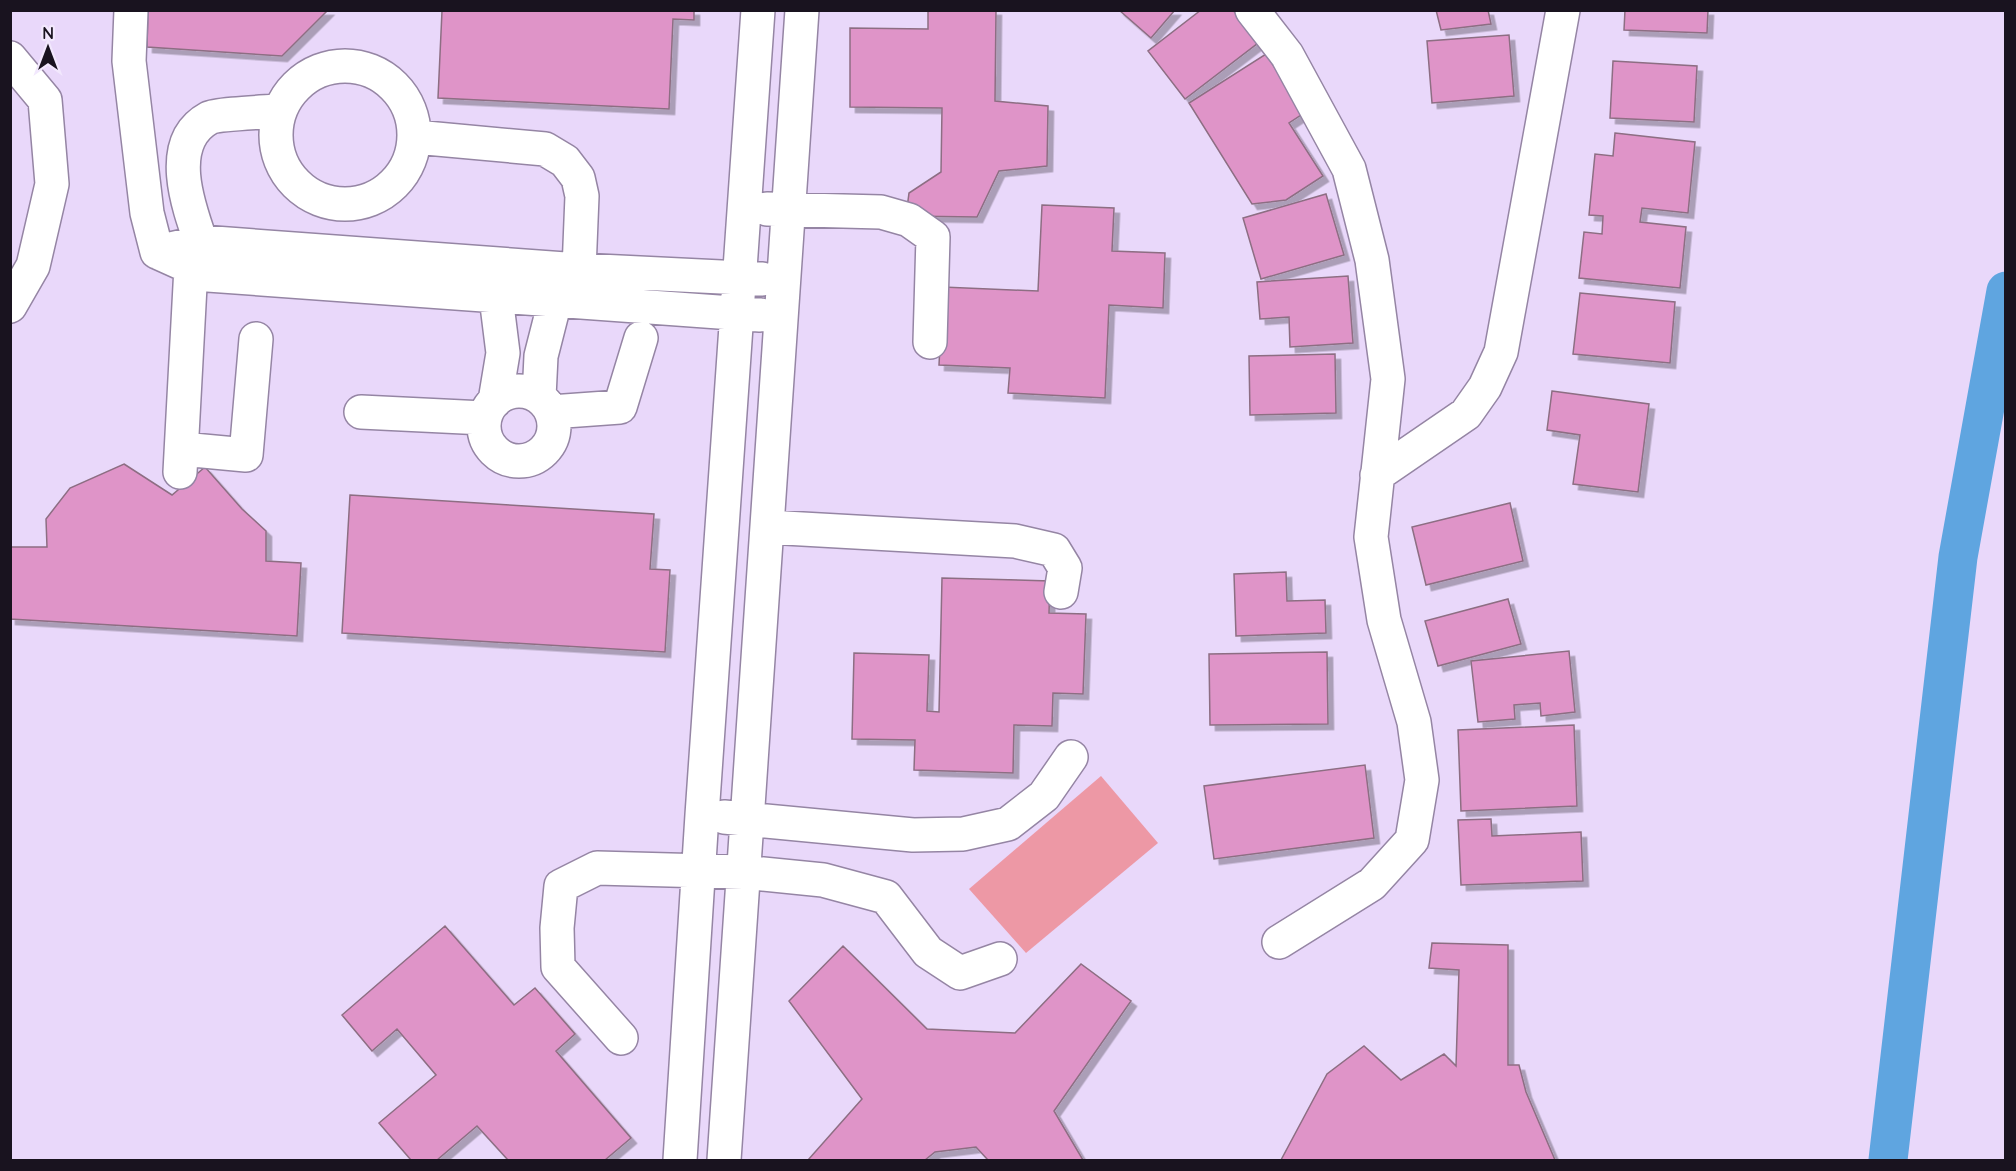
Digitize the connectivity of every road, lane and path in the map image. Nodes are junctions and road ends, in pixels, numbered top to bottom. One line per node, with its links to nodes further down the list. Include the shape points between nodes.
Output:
1 (131, 10): 12 (street, via 129,61 147,213 157,252)
2 (758, 10): 9 (street)
3 (802, 10): 10 (street)
4 (1252, 10): 29 (street, via 1287,55 1349,169 1372,260 1388,379)
5 (1563, 10): 29 (street, via 1501,352 1485,387 1466,414)
6 (10, 58): 20 (street, via 45,100 52,184 33,266)
7 (278, 111): 8 (street, via 289,93 313,75 340,67 359,68 395,86 412,115); 8 (street, via 274,137 279,162 293,182 310,195 335,202 362,200 383,193 409,165); 12 (street, via 210,117 190,134 183,162)
8 (415, 137): 14 (street, via 545,150 565,161 578,178 582,196)
9 (745, 208): 10 (street); 15 (street)
10 (789, 210): 16 (street); 25 (street, via 881,212 909,220 933,237)
11 (353, 254): 12 (street); 13 (street); 17 (street)
12 (196, 255): 17 (street, via 208,275); 24 (street, via 181,461 246,455)
13 (514, 266): 14 (street); 18 (street)
14 (579, 270): 15 (street)
15 (740, 278): 16 (street); 21 (street)
16 (785, 280): 22 (street)
17 (350, 286): 18 (street)
18 (504, 297): 19 (street); 27 (street, via 503,352)
19 (555, 301): 21 (street); 26 (street, via 541,356)
20 (10, 306)
21 (737, 314): 22 (street); 33 (street)
22 (782, 316): 30 (street)
23 (641, 338): 26 (street, via 620,407)
24 (256, 339)
25 (930, 342)
26 (545, 405): 27 (street, via 531,393 519,391 507,393); 27 (street, via 554,430 550,442 543,451 523,461 502,457 492,449 484,429)
27 (489, 409): 28 (street)
28 (361, 412)
29 (1377, 475): 37 (street, via 1372,547 1384,620 1414,722 1422,780 1412,840 1372,884)
30 (767, 527): 31 (street, via 1015,541 1054,550 1065,568); 34 (street)
31 (1061, 591)
32 (1071, 757): 34 (street, via 1044,796 1008,824 963,834 913,835)
33 (702, 815): 34 (street); 35 (street)
34 (747, 819): 36 (street)
35 (698, 872): 36 (street); 39 (street, via 597,868 561,886 558,967); 40 (street)
36 (743, 872): 38 (street, via 823,880 886,897 928,952 960,973); 41 (street)
37 (1279, 942)
38 (1000, 959)
39 (621, 1038)
40 (680, 1161)
41 (724, 1161)

